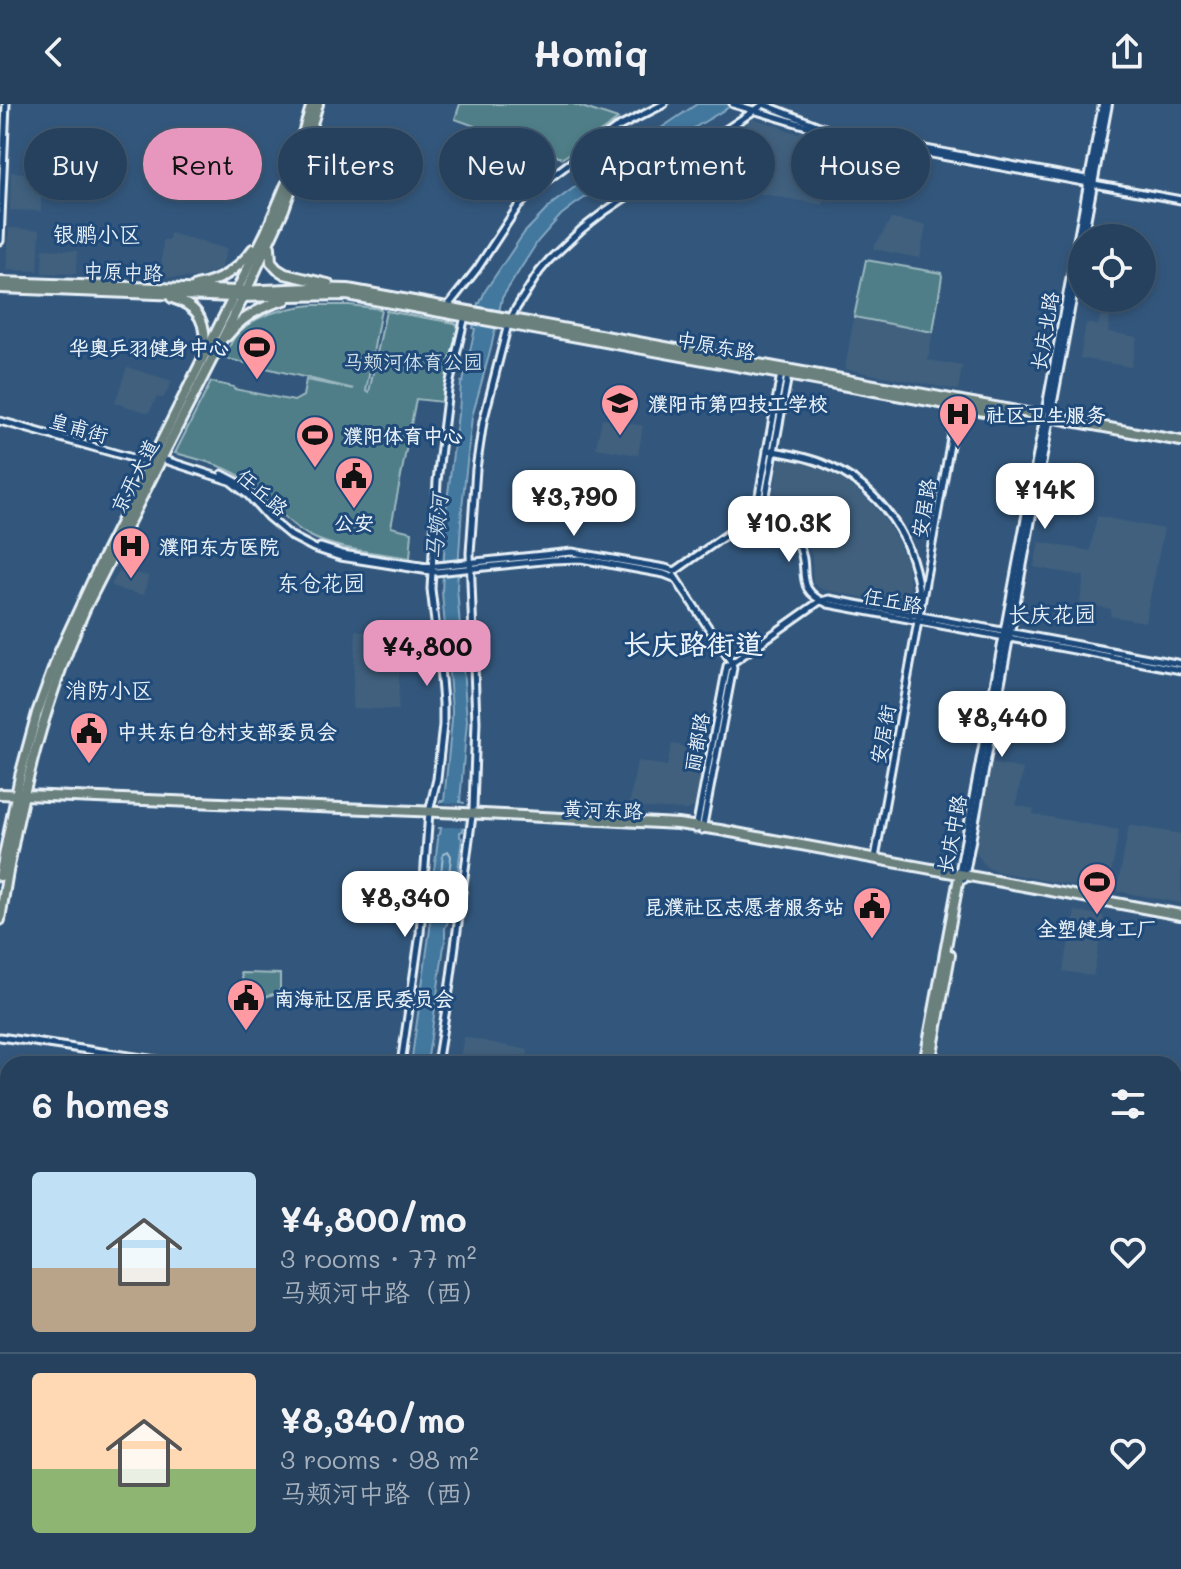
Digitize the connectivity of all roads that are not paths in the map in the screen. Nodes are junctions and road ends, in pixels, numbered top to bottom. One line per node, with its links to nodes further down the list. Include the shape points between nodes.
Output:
1 (6, 104): 14 (street)
2 (312, 104): 13 (main road, 京开大道)
3 (318, 104): 12 (main road, 京开大道)
4 (664, 104): 21 (street, via 615,129 534,190)
5 (733, 104): 8 (street)
6 (763, 104): 8 (street); 9 (street, via 851,135)
7 (1106, 104): 9 (main road, 长庆北路)
8 (754, 110): 9 (street, via 850,139); 24 (street, via 582,229 539,272)
9 (1091, 182): 10 (street); 11 (main road, 长庆北路); 28 (main road, 长庆北路)
10 (1181, 198)
11 (1085, 224)
12 (277, 225): 17 (main road, via 269,250 277,269); 19 (main road, 京开大道)
13 (266, 232): 18 (main road, via 240,264 218,280); 19 (main road, 京开大道)
14 (0, 241)
15 (0, 282): 18 (main road, 中原中路)
16 (0, 288): 18 (main road, 中原中路)
17 (348, 289): 19 (main road, 中原东路); 21 (main road, 中原东路)
18 (158, 292): 19 (main road, 中原中路); 25 (main road, via 186,303 200,317)
19 (240, 294): 20 (main road, 中原东路); 25 (main road, 京开大道)
20 (307, 296): 23 (main road, 中原东路, via 347,295); 25 (main road, via 253,313)
21 (447, 307): 23 (main road, 中原东路)
22 (1069, 312): 28 (main road, 长庆北路)
23 (471, 315): 24 (main road, 中原东路); 37 (street, via 448,390)
24 (505, 320): 26 (main road, 中原东路); 28 (main road, 中原东路); 36 (street, via 479,443)
25 (208, 357): 32 (main road, 京开大道); 33 (main road, 京开大道)
26 (785, 374): 27 (main road, 中原东路); 31 (street)
27 (957, 406): 28 (main road, 中原东路); 40 (street, 安居路)
28 (1047, 419): 30 (main road, 中原东路); 41 (main road, 长庆中路)
29 (0, 421): 33 (street, 皇甫街)
30 (1181, 444)
31 (770, 450): 34 (street); 35 (street); 40 (street, via 833,468 881,504 914,562)
32 (162, 457): 37 (street, 任丘路, via 230,481 291,536 327,554); 45 (main road, 京开大道, via 86,607 44,715)
33 (150, 463): 45 (main road, 京开大道, via 59,653 37,713)
34 (753, 516): 35 (street); 38 (street)
35 (762, 517): 39 (street, via 799,546 804,582)
36 (466, 566): 37 (street, 任丘路); 38 (street, 任丘路, via 572,552); 47 (street, via 476,722)
37 (434, 569): 46 (street, via 432,603 443,718)
38 (674, 574): 42 (street)
39 (820, 601): 40 (street, 任丘路); 42 (street)
40 (919, 619): 41 (street, 任丘路); 49 (street, 安居街)
41 (1007, 636): 43 (street, 任丘路); 51 (main road, 长庆中路)
42 (732, 663): 48 (street, 丽都路)
43 (1181, 667)
44 (0, 796): 45 (main road, 黄河东路)
45 (20, 797): 46 (main road, 黄河东路); 50 (main road, 京开大道); 53 (main road, 京开大道)
46 (433, 815): 47 (main road, 黄河东路); 56 (street)
47 (468, 816): 48 (main road, 黄河东路); 57 (street)
48 (699, 829): 49 (main road, 黄河东路); 51 (main road, 黄河东路)
49 (875, 858): 51 (main road, 黄河东路)
50 (0, 876)
51 (962, 876): 52 (main road, 黄河东路); 58 (main road, 长庆中路)
52 (1181, 917)
53 (0, 920)
54 (0, 1037): 55 (street)
55 (129, 1056)
56 (402, 1056)
57 (438, 1056)
58 (928, 1056)

